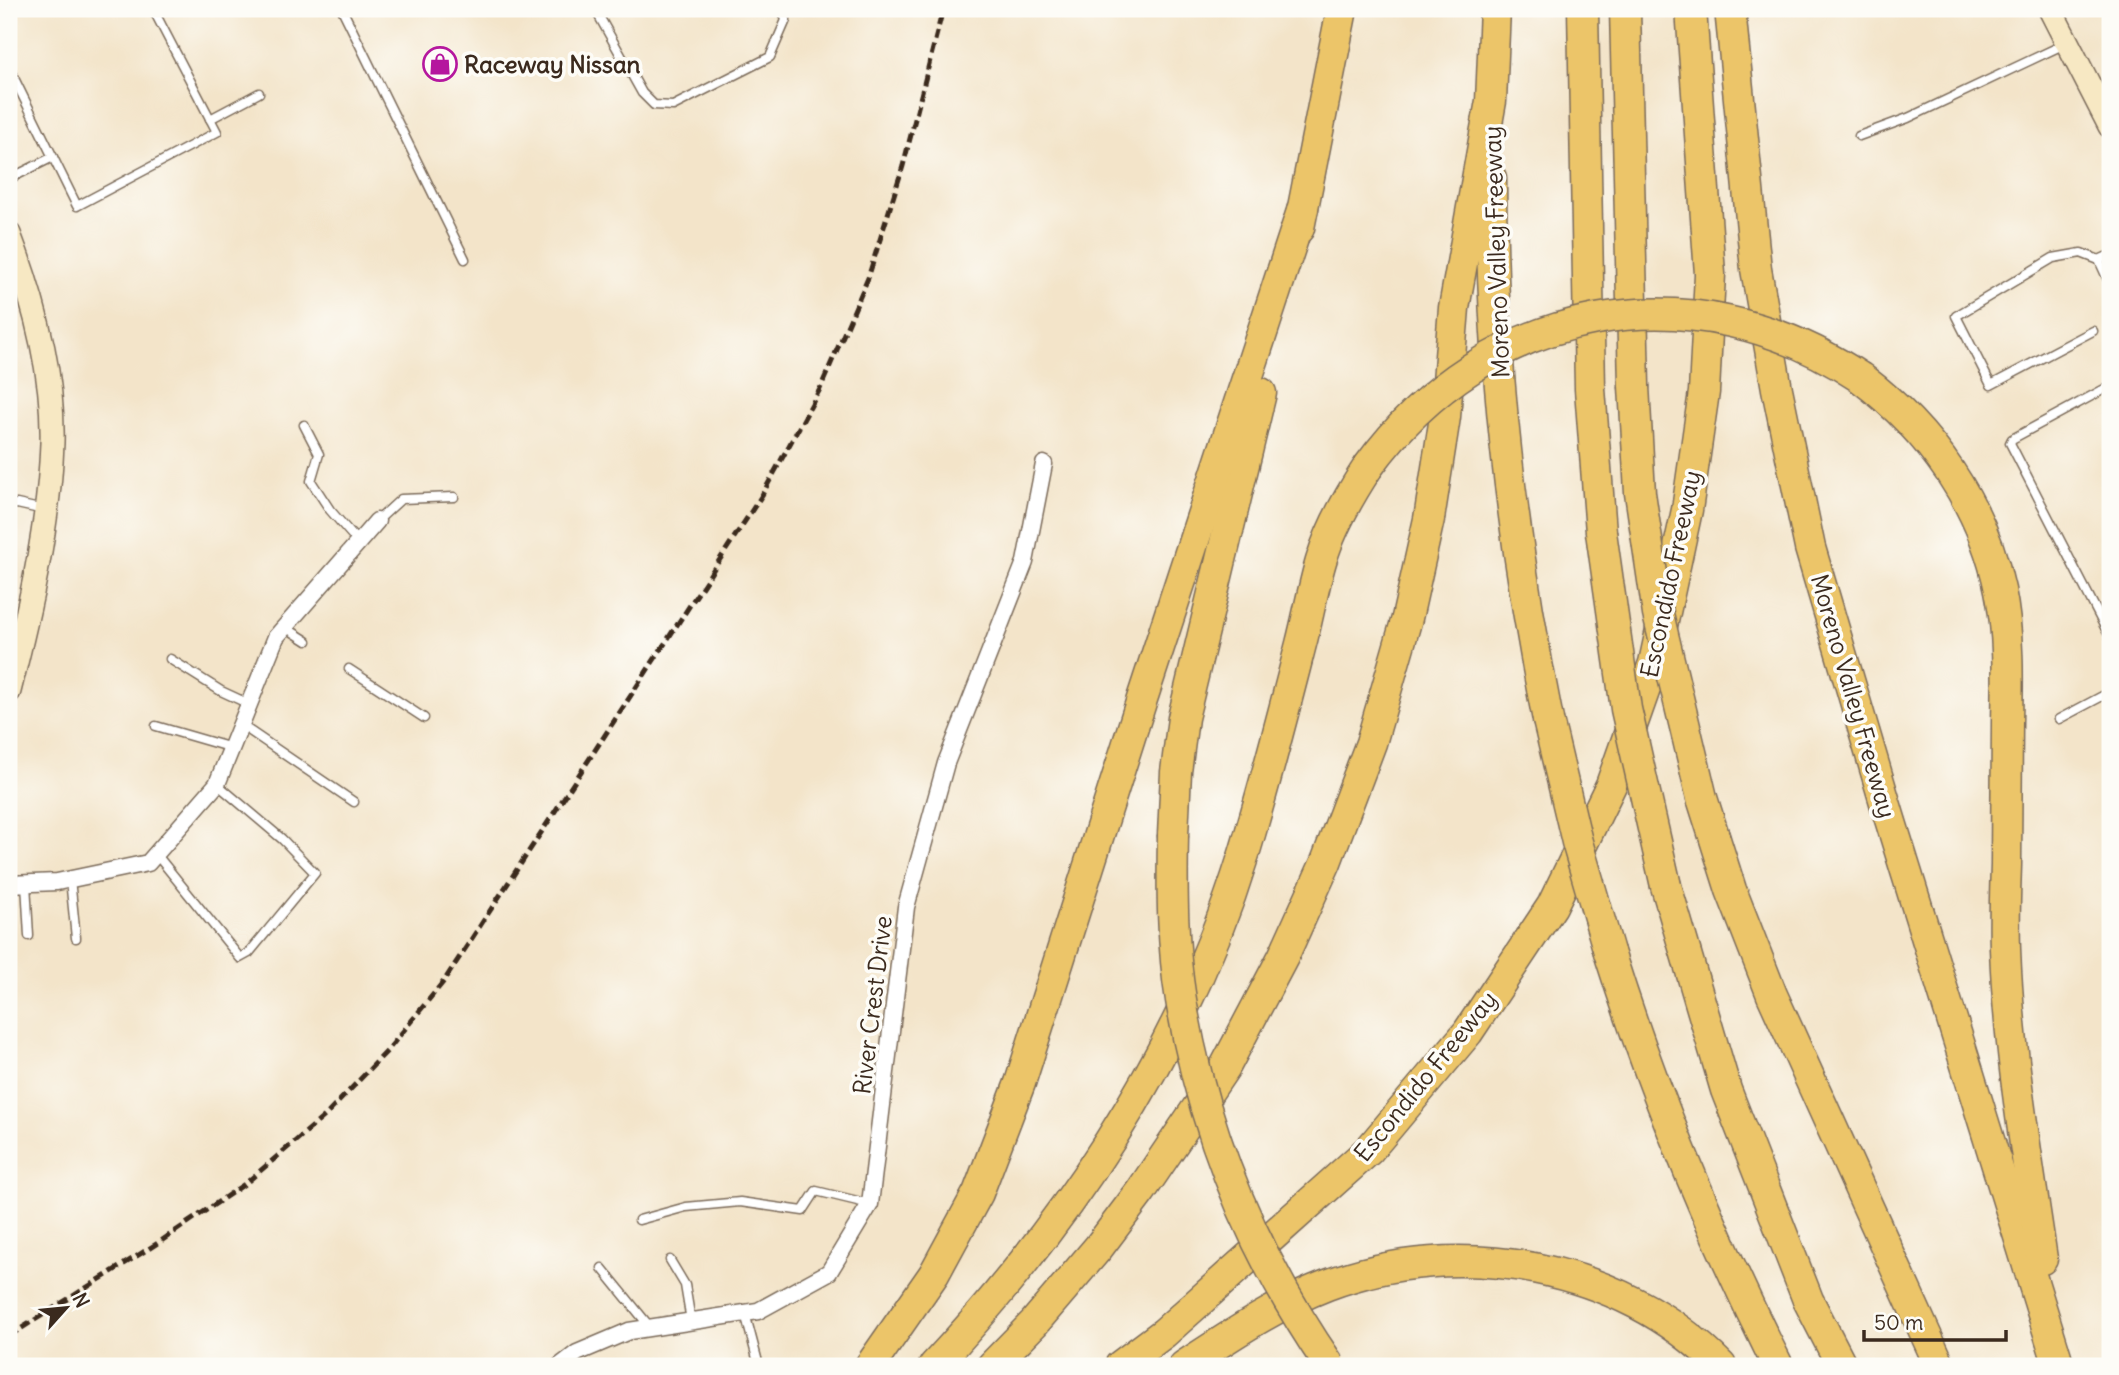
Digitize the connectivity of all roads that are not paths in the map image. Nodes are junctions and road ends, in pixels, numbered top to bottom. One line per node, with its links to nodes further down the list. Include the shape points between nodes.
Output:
1 (153, 9): 16 (lane)
2 (342, 9): 24 (lane)
3 (595, 9): 4 (lane, via 642,93 654,105 673,106 770,57 786,20)
4 (782, 9)
5 (1342, 9): 21 (highway)
6 (1495, 9): 15 (highway)
7 (1583, 9): 75 (highway, bridge, via 1590,389 1601,531 1626,709 1666,886 1726,1090 1808,1300)
8 (1625, 9): 76 (highway, bridge, via 1634,386 1640,493 1658,614 1702,798 1731,890 1772,995)
9 (1691, 9): 70 (highway, Escondido Freeway, via 1710,274 1704,392 1687,510 1654,663 1611,785 1552,906 1468,1032 1369,1150 1164,1333)
10 (1730, 9): 64 (highway, Moreno Valley Freeway, via 1756,269 1811,548)
11 (2050, 9): 12 (street)
12 (2068, 43): 17 (street); 18 (lane, via 1908,118)
13 (9, 68): 19 (lane)
14 (259, 93): 16 (lane)
15 (1491, 101): 69 (highway, via 1454,307 1445,417 1429,519 1407,618 1371,743 1326,862 1283,957 1224,1067 1098,1248); 74 (highway, Moreno Valley Freeway, bridge, via 1497,356 1514,532 1548,720 1577,842 1631,1023 1678,1150)
16 (210, 119): 19 (lane, via 217,132 78,206)
17 (2110, 126)
18 (1858, 136)
19 (53, 157): 20 (lane)
20 (9, 178)
21 (1303, 208): 67 (highway, via 1015,1096 978,1193 947,1251); 72 (highway, bridge, via 1183,718 1173,835 1174,938 1193,1060 1234,1191 1278,1284)
22 (9, 234): 33 (street, via 24,274 45,362 52,442)
23 (2110, 255): 25 (lane)
24 (465, 259)
25 (2099, 260): 26 (lane); 27 (lane, via 2081,253 2053,258 1956,316 1991,385)
26 (2110, 284)
27 (2093, 331)
28 (2110, 386): 37 (lane, via 2010,443)
29 (304, 425): 35 (lane, via 319,454 310,481)
30 (1044, 464): 57 (street, River Crest Drive, via 1025,562 947,763 906,907)
31 (454, 497): 34 (lane, via 401,499)
32 (9, 505): 33 (lane)
33 (47, 510): 41 (street)
34 (377, 521): 35 (street)
35 (358, 542): 36 (street)
36 (285, 626): 38 (lane); 43 (street, via 276,637)
37 (2110, 637)
38 (307, 641)
39 (170, 659): 43 (lane)
40 (349, 669): 44 (lane)
41 (9, 691)
42 (2110, 692): 45 (lane)
43 (249, 704): 46 (street)
44 (424, 718)
45 (2059, 719)
46 (241, 724): 48 (street); 50 (lane)
47 (156, 726): 48 (lane)
48 (232, 748): 49 (street)
49 (217, 784): 51 (street); 51 (lane, via 315,873 249,953 240,958)
50 (354, 802)
51 (156, 854): 52 (street, via 148,863)
52 (71, 879): 53 (street); 56 (lane)
53 (26, 883): 54 (street); 55 (lane)
54 (9, 884)
55 (29, 936)
56 (76, 938)
57 (870, 1204): 58 (lane, via 816,1191 803,1211 740,1202 685,1207); 61 (street, River Crest Drive, via 829,1272 758,1311)
58 (639, 1220)
59 (670, 1260): 62 (lane, via 685,1285)
60 (602, 1268): 63 (lane)
61 (745, 1313): 62 (street, River Crest Drive); 66 (lane)
62 (691, 1321): 63 (street, River Crest Drive)
63 (650, 1327): 65 (street, River Crest Drive, via 577,1353)
64 (2057, 1361): 68 (highway, bridge, via 2008,1015 2006,637 2000,591 1982,533 1953,475 1921,431 1888,398 1832,358 1731,320 1639,315 1586,321 1505,349 1455,378 1413,413 1368,467 1346,502 1321,561 1224,915 1159,1059 1061,1215)
65 (560, 1366)
66 (759, 1366)
67 (870, 1366)
68 (934, 1366)
69 (992, 1366)
70 (1120, 1366)
71 (1184, 1366): 73 (highway, via 1263,1315 1328,1285 1399,1266 1448,1260 1495,1262 1590,1283 1645,1308)
72 (1330, 1366)
73 (1721, 1366)
74 (1778, 1366)
75 (1842, 1366)
76 (1940, 1366)

